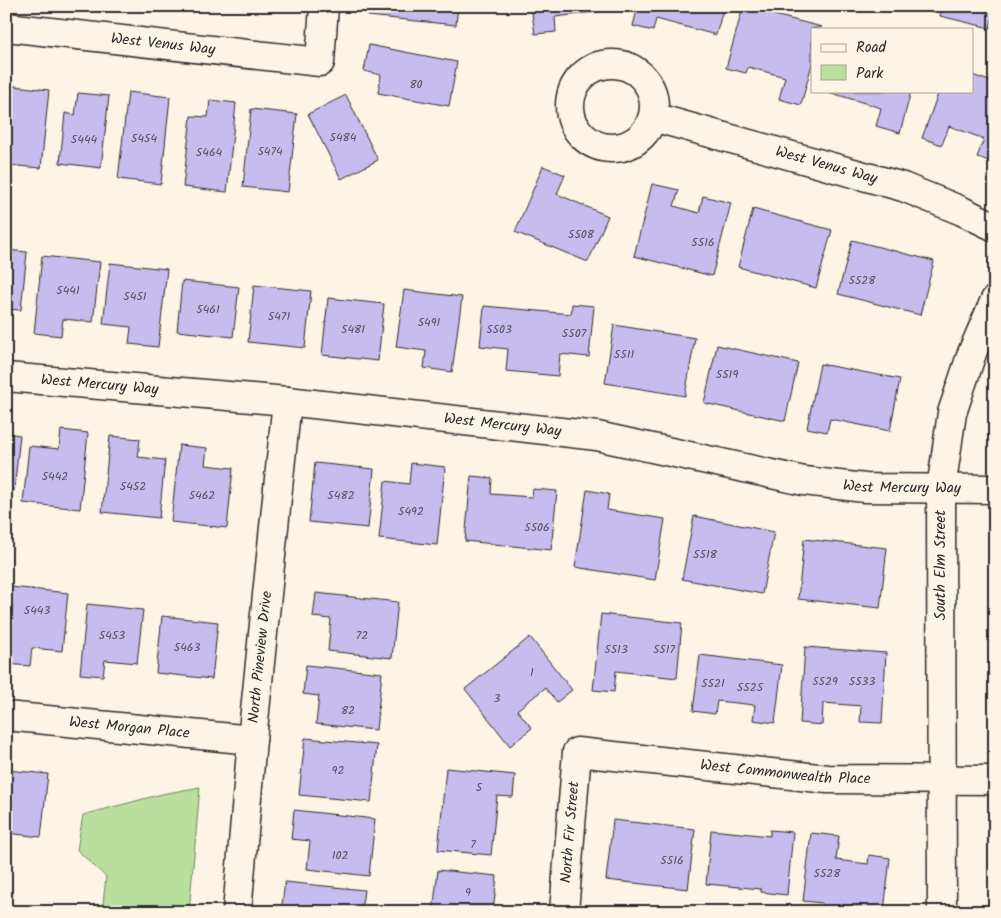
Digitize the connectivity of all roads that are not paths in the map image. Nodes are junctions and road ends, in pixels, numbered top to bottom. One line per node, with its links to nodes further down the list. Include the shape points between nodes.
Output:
1 (324, 6): 2 (street, West Venus Way, via 320,62)
2 (6, 27)
3 (653, 117): 4 (street, West Venus Way, via 903,187)
4 (995, 227)
5 (995, 300): 8 (street, South Elm Street, via 972,352 952,413)
6 (6, 377): 7 (street, West Mercury Way)
7 (287, 401): 8 (street, West Mercury Way, via 598,436 804,481 865,488); 11 (street, North Pineview Drive)
8 (941, 489): 9 (street, West Mercury Way); 13 (street, South Elm Street)
9 (995, 489)
10 (6, 716): 11 (street, West Morgan Place)
11 (252, 740): 15 (street, North Pineview Drive)
12 (577, 752): 13 (street, West Commonwealth Place, via 828,779); 16 (street, North Fir Street)
13 (941, 780): 14 (street, West Commonwealth Place); 17 (street, South Elm Street)
14 (995, 780)
15 (237, 912)
16 (564, 912)
17 (942, 912)

